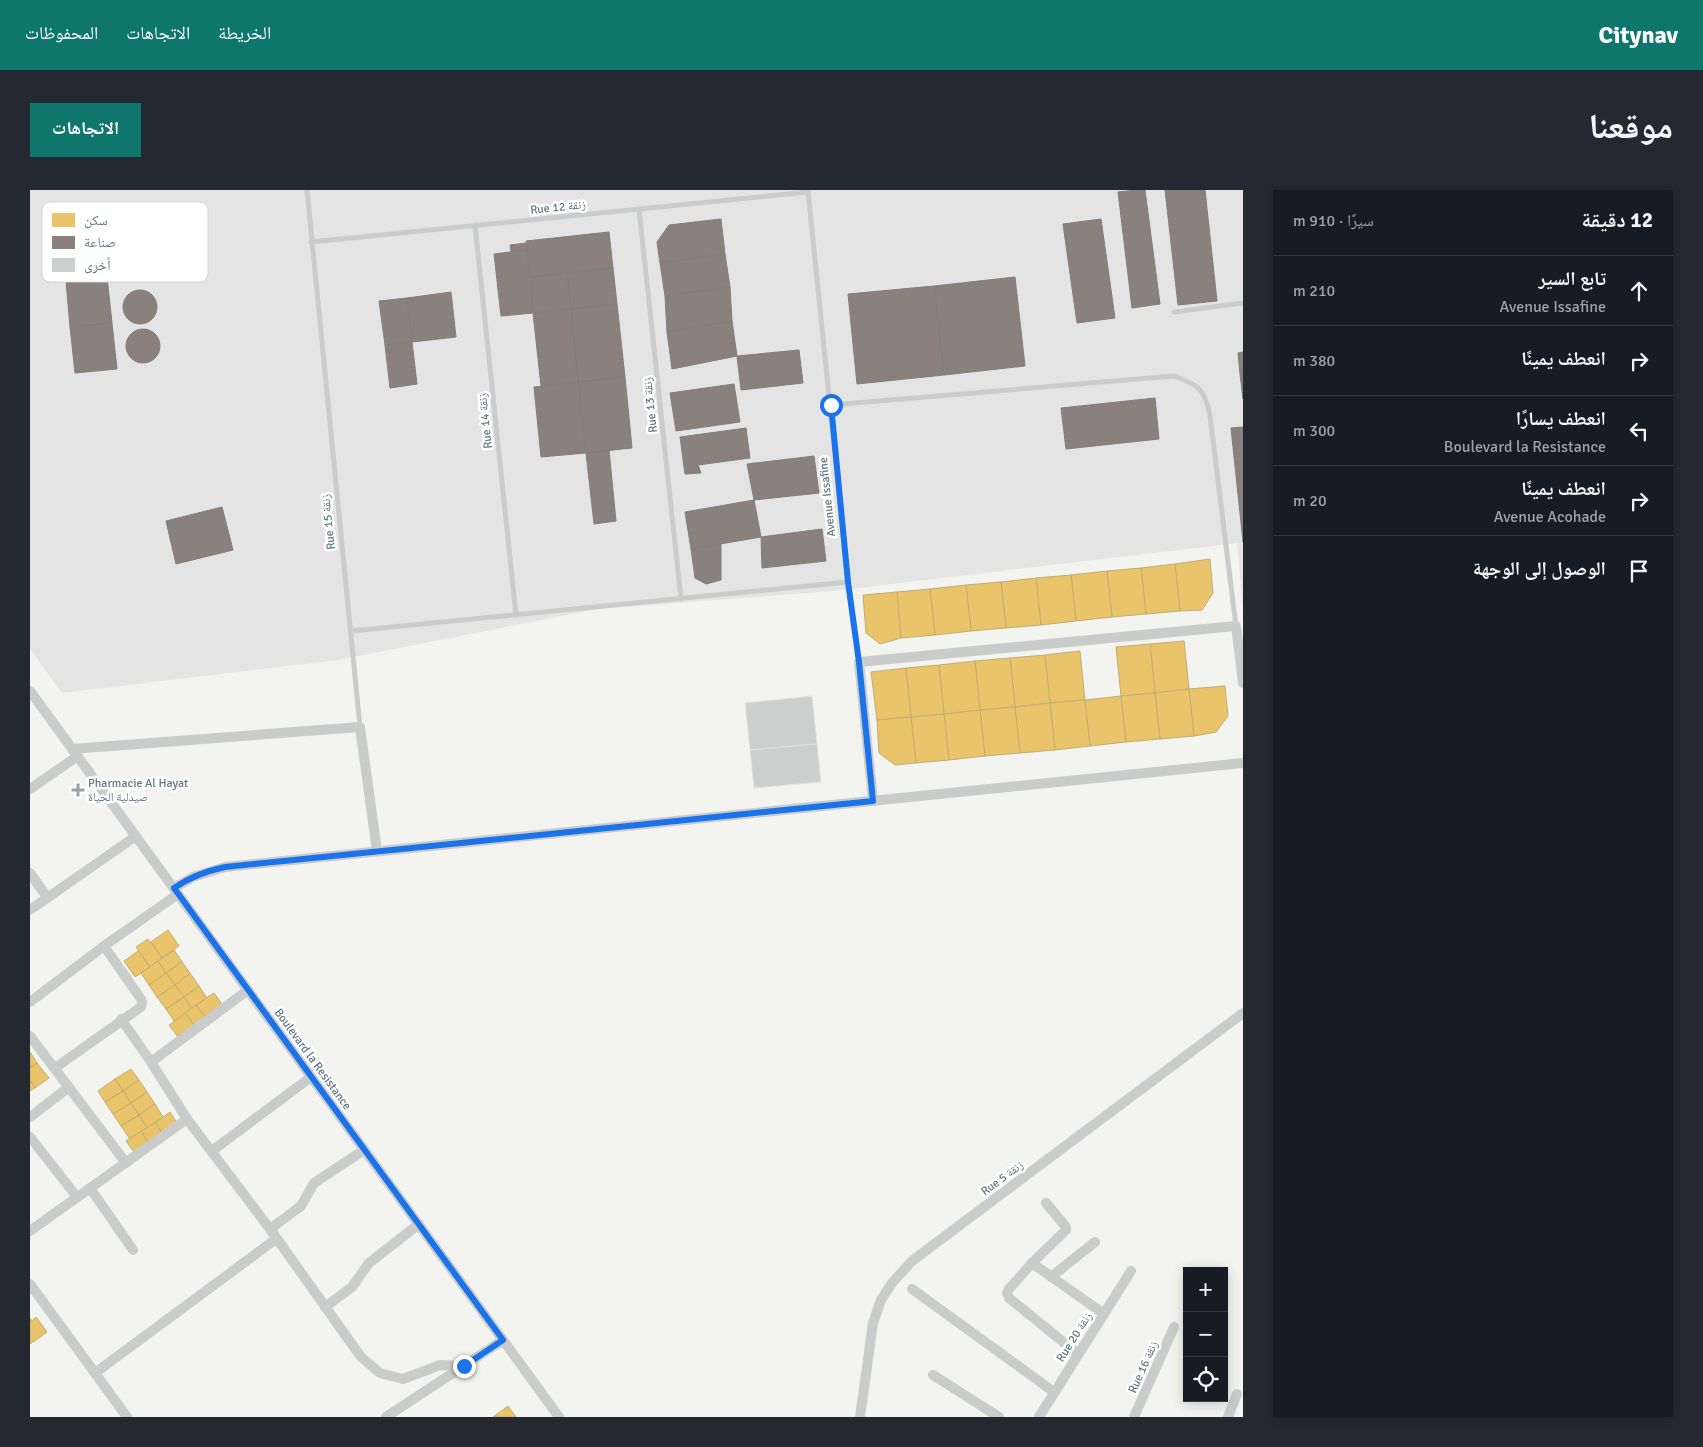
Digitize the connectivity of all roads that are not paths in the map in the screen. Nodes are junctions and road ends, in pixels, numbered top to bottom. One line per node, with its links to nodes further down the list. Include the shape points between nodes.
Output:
1 (306, 190): 5 (lane, Rue 15 زنقة)
2 (808, 191): 3 (lane, Rue 12 زنقة); 8 (lane, Avenue Issafine)
3 (640, 209): 4 (lane, Rue 12 زنقة); 10 (lane, Rue 13 زنقة)
4 (475, 225): 5 (lane, Rue 12 زنقة); 11 (lane, Rue 14 زنقة)
5 (311, 242): 13 (lane, Rue 15 زنقة)
6 (1243, 303): 7 (lane)
7 (1174, 312)
8 (831, 405): 9 (lane, Avenue Issafine); 12 (lane, via 1174,376 1190,382 1201,390 1207,400)
9 (848, 582): 10 (lane); 14 (lane, Avenue Issafine)
10 (680, 599): 11 (lane)
11 (516, 615): 13 (lane)
12 (1236, 626): 14 (street); 15 (street)
13 (352, 631): 17 (lane, Rue 15 زنقة)
14 (859, 662): 21 (street, Avenue Issafine)
15 (1243, 683)
16 (30, 691): 18 (street, Boulevard la Resistance)
17 (360, 727): 18 (street); 23 (street, Rue 15 زنقة)
18 (75, 752): 20 (street); 22 (street, Boulevard la Resistance)
19 (1243, 763): 21 (street)
20 (30, 789)
21 (873, 801): 23 (street)
22 (136, 836): 25 (street, Boulevard la Resistance); 26 (street)
23 (377, 851): 25 (street, via 214,869 193,876)
24 (30, 873): 26 (street)
25 (176, 891): 28 (street); 29 (street, Boulevard la Resistance)
26 (46, 897): 27 (street)
27 (30, 910)
28 (104, 946): 30 (street); 32 (street, via 142,1002)
29 (248, 990): 34 (street); 36 (street, Boulevard la Resistance)
30 (30, 1002)
31 (1243, 1014): 73 (street, Rue 5 زنقة, via 912,1262 892,1283 881,1300 873,1323)
32 (121, 1020): 34 (street); 35 (street)
33 (30, 1038): 35 (street)
34 (151, 1062): 39 (street)
35 (55, 1068): 37 (street)
36 (311, 1077): 41 (street, Boulevard la Resistance); 43 (street)
37 (69, 1087): 38 (street); 45 (street)
38 (30, 1117)
39 (187, 1119): 43 (street); 45 (street)
40 (30, 1137): 42 (street)
41 (364, 1150): 49 (street, Boulevard la Resistance); 50 (street, via 314,1183 301,1206)
42 (40, 1151): 44 (street); 47 (street)
43 (212, 1151): 50 (street)
44 (30, 1158)
45 (126, 1163): 46 (street)
46 (90, 1188): 47 (street); 54 (street)
47 (77, 1198): 51 (street)
48 (1046, 1203): 55 (street, via 1066,1229)
49 (418, 1224): 60 (street, via 369,1262 352,1287); 63 (street, Boulevard la Resistance)
50 (270, 1229): 52 (street)
51 (30, 1231)
52 (276, 1240): 60 (street); 66 (street)
53 (1095, 1242): 57 (street)
54 (133, 1250)
55 (1032, 1263): 57 (street); 64 (street, via 1009,1289 1009,1298)
56 (1131, 1271): 61 (street, Rue 20 زنقة)
57 (1052, 1277): 61 (street)
58 (30, 1284): 66 (street)
59 (912, 1289): 68 (street)
60 (324, 1307): 65 (street, via 361,1357 380,1373 403,1378 440,1365)
61 (1104, 1314): 64 (street, Rue 20 زنقة)
62 (1174, 1327): 76 (street, Rue 16 زنقة)
63 (503, 1340): 65 (street); 72 (street, Boulevard la Resistance)
64 (1078, 1354): 68 (street, Rue 20 زنقة)
65 (464, 1366): 71 (street)
66 (95, 1373): 70 (street)
67 (933, 1374): 74 (street)
68 (1054, 1392): 75 (street, Rue 20 زنقة)
69 (1237, 1394): 77 (street)
70 (127, 1417)
71 (386, 1417)
72 (559, 1417)
73 (860, 1417)
74 (999, 1417)
75 (1039, 1417)
76 (1134, 1417)
77 (1228, 1417)

